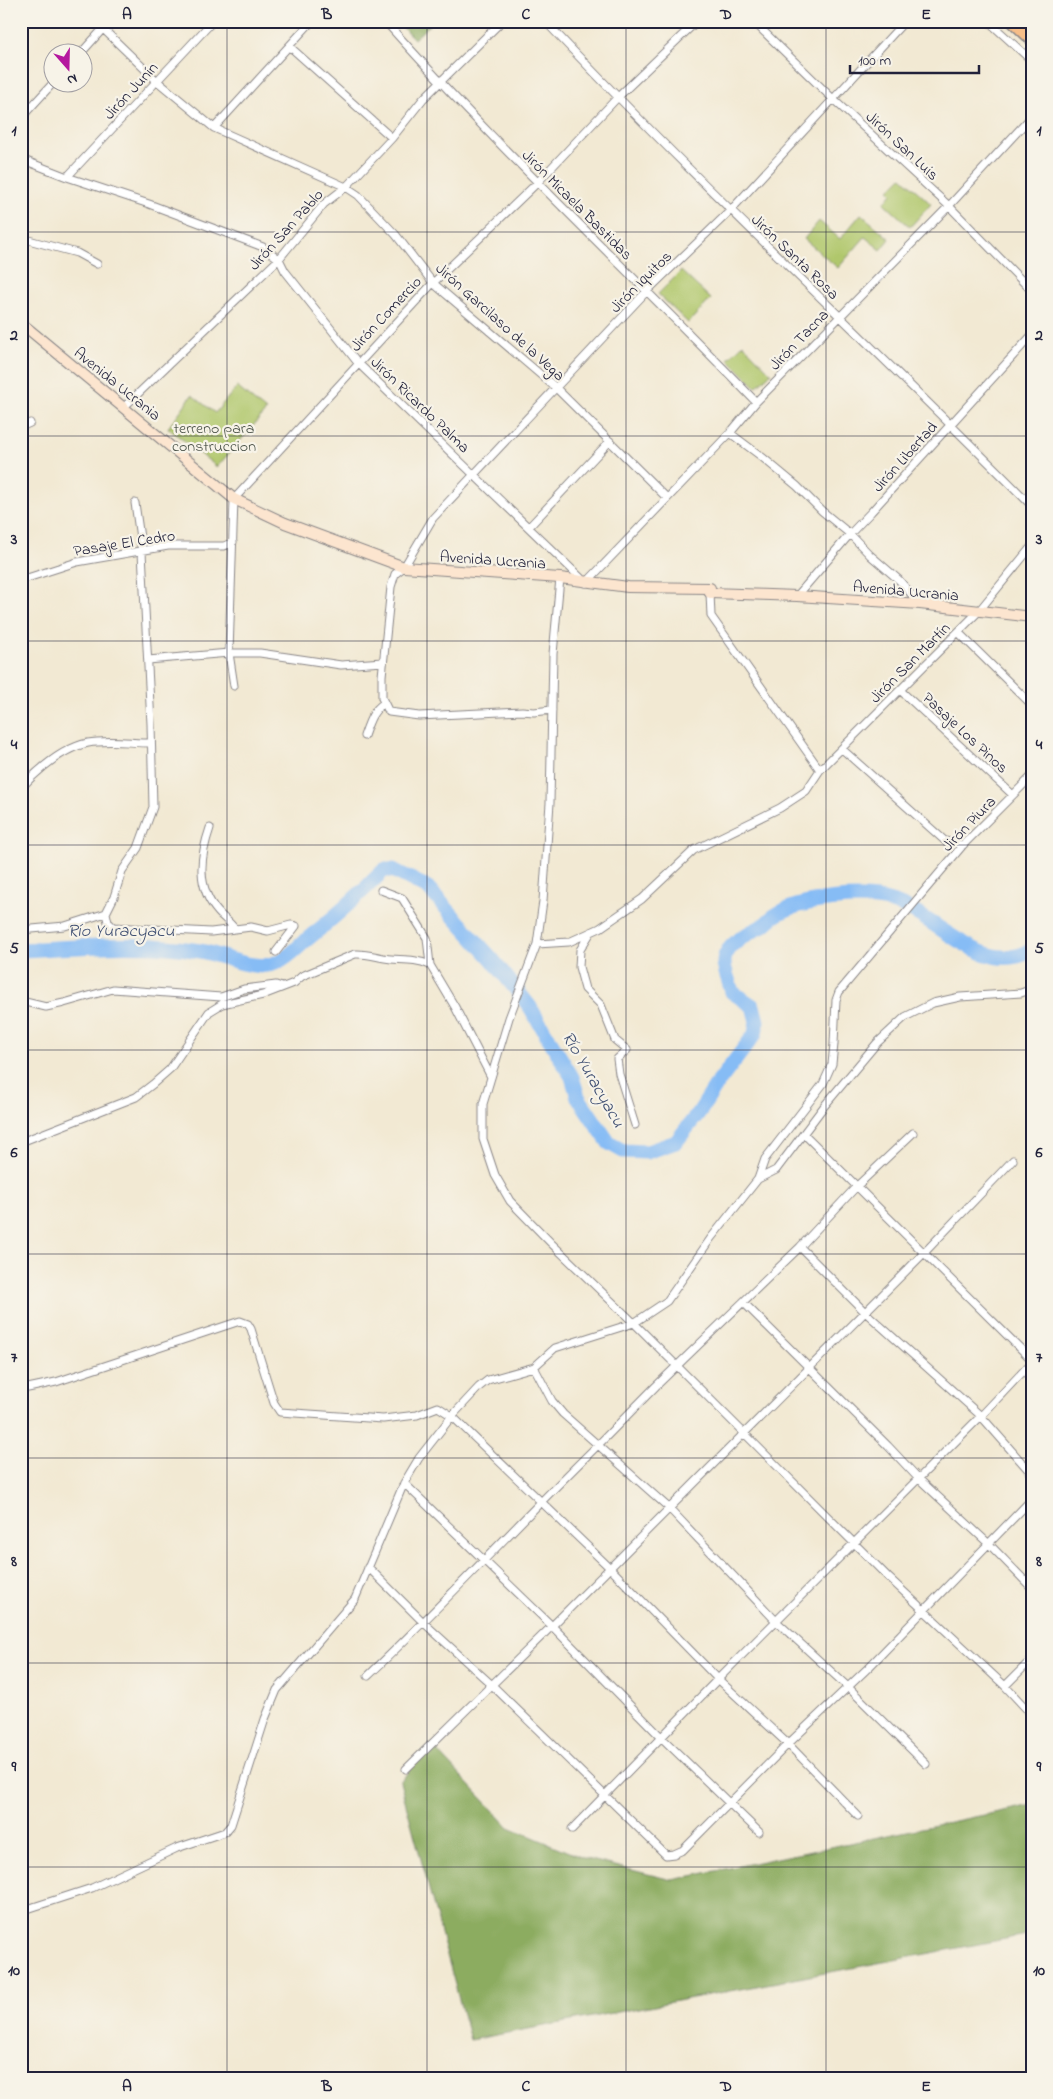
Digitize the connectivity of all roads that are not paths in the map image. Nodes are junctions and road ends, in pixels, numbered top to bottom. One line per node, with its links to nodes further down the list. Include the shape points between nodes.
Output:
1 (95, 21): 13 (street, Jirón Garcilaso de la Vega)
2 (110, 21): 13 (street)
3 (213, 21): 18 (street, Jirón Junín)
4 (312, 21): 16 (street)
5 (385, 21): 19 (street, Jirón Micaela Bastidas)
6 (502, 21): 19 (street, Jirón San Pablo)
7 (544, 21): 21 (street, Jirón Santa Rosa)
8 (696, 21): 21 (street, Jirón Comercio)
9 (753, 21): 22 (street, Jirón San Luis)
10 (905, 21): 22 (street, Jirón Iquitos)
11 (988, 21): 17 (street)
12 (1013, 21): 14 (highway)
13 (103, 29): 15 (street); 18 (street, Jirón Garcilaso de la Vega)
14 (1032, 39)
15 (91, 42)
16 (289, 46): 25 (street); 26 (street)
17 (1032, 61)
18 (157, 81): 25 (street, Jirón Garcilaso de la Vega); 28 (street, Jirón Junín)
19 (440, 82): 26 (street, Jirón San Pablo); 29 (street, Jirón Micaela Bastidas)
20 (45, 92): 24 (street)
21 (618, 98): 29 (street, Jirón Comercio); 32 (street, Jirón Santa Rosa)
22 (834, 100): 31 (street, Jirón San Luis); 32 (street, Jirón Iquitos)
23 (1032, 116): 31 (street, Jirón Tacna)
24 (21, 118)
25 (214, 128): 30 (street, Jirón Garcilaso de la Vega)
26 (392, 138): 30 (street, Jirón San Pablo)
27 (21, 159): 28 (street, Jirón Ricardo Palma)
28 (67, 177): 34 (street, Jirón Ricardo Palma, via 263,247)
29 (537, 183): 36 (street, Jirón Comercio); 38 (street, Jirón Micaela Bastidas)
30 (346, 187): 34 (street, Jirón San Pablo, via 324,204); 36 (street, Jirón Garcilaso de la Vega, via 358,195 396,235)
31 (949, 206): 37 (street, Jirón San Luis); 39 (street, Jirón Tacna)
32 (730, 211): 38 (street, Jirón Iquitos); 39 (street, Jirón Santa Rosa)
33 (21, 238): 35 (street, via 77,253)
34 (279, 259): 42 (street, Jirón Ricardo Palma); 45 (street, Jirón San Pablo)
35 (98, 264)
36 (433, 283): 42 (street, Jirón Comercio); 43 (street, Jirón Garcilaso de la Vega)
37 (1032, 291)
38 (646, 292): 43 (street, Jirón Iquitos); 44 (street, Jirón Micaela Bastidas)
39 (839, 316): 44 (street, Jirón Tacna); 47 (street, Jirón Santa Rosa)
40 (21, 323): 45 (main road, Avenida Ucrania)
41 (1032, 335): 47 (street, Jirón Libertad)
42 (358, 363): 51 (street, Jirón Ricardo Palma); 53 (street, Jirón Comercio)
43 (555, 387): 50 (street, Jirón Garcilaso de la Vega); 51 (street, Jirón Iquitos)
44 (756, 402): 49 (street, Jirón Tacna)
45 (124, 407): 53 (main road, Avenida Ucrania)
46 (30, 423): 48 (street)
47 (951, 424): 55 (street, Jirón Santa Rosa); 57 (street, Jirón Libertad)
48 (21, 427)
49 (730, 433): 52 (street, Jirón Tacna); 57 (street, via 797,486)
50 (610, 441): 52 (street, Jirón Garcilaso de la Vega); 56 (street)
51 (475, 474): 56 (street, Jirón Ricardo Palma); 61 (street, Jirón Iquitos, via 433,518)
52 (667, 498): 64 (street, Jirón Tacna)
53 (234, 499): 58 (street); 61 (main road, Avenida Ucrania, via 285,523)
54 (134, 502): 60 (street)
55 (1032, 506)
56 (529, 527): 64 (street, Jirón Ricardo Palma)
57 (850, 534): 66 (street, Jirón Libertad); 67 (street)
58 (233, 542): 60 (street, Pasaje El Cedro, via 224,546 168,546); 71 (street)
59 (1032, 546): 68 (street, Jirón San Martín)
60 (142, 552): 63 (street, Pasaje El Cedro, via 78,562); 72 (street)
61 (404, 568): 62 (main road, Avenida Ucrania); 73 (street, Jirón Iquitos, via 395,574 391,587)
62 (560, 578): 64 (main road, Avenida Ucrania); 78 (street)
63 (21, 580)
64 (586, 583): 65 (main road, Avenida Ucrania, via 710,588)
65 (710, 593): 66 (main road, Avenida Ucrania); 82 (street, via 711,616)
66 (797, 596): 67 (main road, Avenida Ucrania)
67 (920, 604): 68 (main road, Avenida Ucrania)
68 (978, 612): 69 (main road, Avenida Ucrania); 70 (street, Jirón San Martín)
69 (1032, 617)
70 (958, 632): 75 (street, Jirón San Martín); 77 (street)
71 (229, 653): 72 (street); 73 (street, via 260,653 340,665); 74 (street)
72 (148, 660): 80 (street)
73 (383, 662): 76 (street, Jirón Iquitos)
74 (234, 686)
75 (900, 690): 81 (street, Jirón San Martín); 85 (street, Pasaje Los Pinos)
76 (384, 703): 78 (street, via 388,712 419,716); 79 (street, via 370,718)
77 (1032, 705)
78 (552, 710): 93 (street, via 549,823)
79 (364, 736)
80 (151, 743): 84 (street, via 89,743 54,759); 89 (street, via 153,807 138,848 122,871)
81 (842, 749): 82 (street, Jirón San Martín); 87 (street, via 945,841)
82 (820, 770): 92 (street, Jirón San Martín, via 806,791 780,808 694,850 642,899)
83 (1032, 776): 85 (street, Jirón Piura)
84 (21, 788)
85 (1013, 795): 87 (street, Jirón Piura)
86 (210, 828): 90 (street, via 201,870 202,883 209,900)
87 (963, 845): 105 (street, Jirón Piura, via 839,992 832,1064 823,1084 765,1158)
88 (381, 890): 95 (street, via 402,898 427,938)
89 (106, 912): 90 (street, via 113,927 211,932); 91 (street, via 65,926)
90 (234, 928): 94 (street, via 268,931 296,926)
91 (21, 930)
92 (591, 932): 93 (street, Jirón San Martín, via 569,942); 100 (street, via 580,950 579,967 585,989 601,1005 615,1040 628,1050 617,1059)
93 (537, 944): 99 (street)
94 (276, 952)
95 (430, 965): 96 (street, via 411,959 355,954); 99 (street)
96 (282, 987): 98 (street, via 244,989 221,997 113,989 46,1007); 103 (street, via 222,1004 210,1012 170,1069 136,1096)
97 (1032, 989): 102 (street, via 1021,993 960,997 933,1003 905,1016 877,1043)
98 (21, 1001)
99 (491, 1077): 111 (street, via 483,1104 483,1140 495,1175 510,1201)
100 (635, 1125)
101 (913, 1133): 106 (street)
102 (804, 1134): 105 (street, via 776,1170); 106 (street)
103 (21, 1142)
104 (1013, 1160): 108 (street)
105 (758, 1179): 111 (street, via 667,1301)
106 (856, 1186): 107 (street); 108 (street)
107 (800, 1248): 109 (street); 110 (street)
108 (923, 1254): 110 (street); 112 (street)
109 (742, 1302): 113 (street); 114 (street)
110 (865, 1312): 114 (street); 118 (street)
111 (634, 1323): 113 (street); 115 (street, via 555,1348)
112 (1032, 1361): 118 (street)
113 (677, 1366): 119 (street); 120 (street)
114 (809, 1367): 119 (street); 122 (street)
115 (534, 1368): 117 (street, via 488,1380); 120 (street, via 552,1401)
116 (21, 1387): 117 (street, via 56,1382 240,1321 251,1329 274,1404 280,1412 383,1419 417,1415 438,1407)
117 (452, 1416): 123 (street); 125 (street)
118 (981, 1416): 121 (street); 122 (street)
119 (744, 1432): 126 (street); 127 (street)
120 (598, 1445): 125 (street); 126 (street)
121 (1032, 1474)
122 (919, 1479): 127 (street); 128 (street)
123 (404, 1483): 129 (street); 130 (street)
124 (1032, 1499): 128 (street)
125 (540, 1501): 129 (street); 131 (street)
126 (669, 1508): 131 (street); 134 (street)
127 (855, 1544): 133 (street); 134 (street)
128 (989, 1544): 132 (street); 133 (street)
129 (484, 1560): 135 (street); 136 (street)
130 (368, 1567): 135 (street); 153 (street, via 355,1599 278,1690 265,1718 231,1825 225,1832 177,1848 92,1888)
131 (610, 1568): 136 (street); 139 (street)
132 (1032, 1588)
133 (924, 1609): 141 (street); 142 (street)
134 (776, 1621): 139 (street); 142 (street)
135 (424, 1623): 138 (street); 140 (street)
136 (552, 1626): 140 (street); 144 (street)
137 (1032, 1659): 141 (street)
138 (368, 1676)
139 (718, 1679): 144 (street); 145 (street)
140 (492, 1684): 147 (street); 148 (street)
141 (1005, 1686): 143 (street)
142 (848, 1687): 145 (street); 146 (street)
143 (1032, 1715)
144 (662, 1738): 148 (street); 149 (street)
145 (788, 1744): 149 (street); 150 (street)
146 (926, 1764)
147 (406, 1769)
148 (606, 1794): 149 (street, via 666,1855 683,1850); 151 (street)
149 (730, 1803): 152 (street)
150 (858, 1816)
151 (572, 1829)
152 (759, 1832)
153 (21, 1911)

